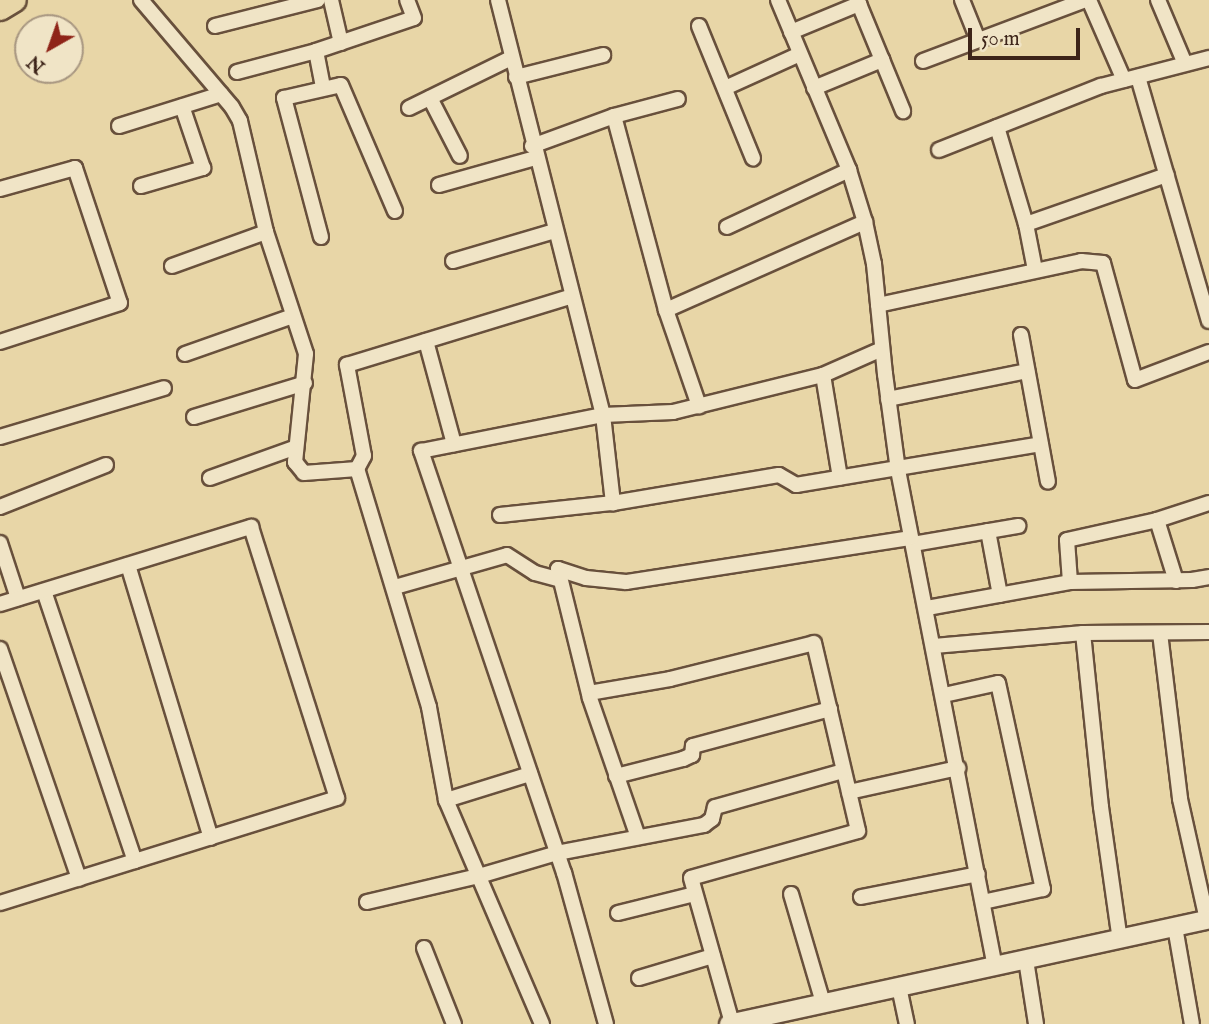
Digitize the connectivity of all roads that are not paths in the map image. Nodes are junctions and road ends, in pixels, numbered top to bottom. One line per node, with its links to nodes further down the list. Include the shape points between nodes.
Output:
1 (15, 0): 11 (main road)
2 (141, 0): 31 (street)
3 (318, 0): 12 (street)
4 (331, 0): 16 (street)
5 (407, 0): 16 (street, via 414,18)
6 (498, 0): 20 (street)
7 (778, 0): 14 (street)
8 (962, 0): 15 (street)
9 (1087, 0): 15 (street); 27 (street)
10 (1158, 0): 24 (street)
11 (0, 9)
12 (215, 26)
13 (699, 26): 30 (street)
14 (791, 32): 18 (street); 22 (street, via 859,4)
15 (978, 40): 23 (street)
16 (341, 43): 17 (street)
17 (316, 51): 25 (street); 28 (street)
18 (800, 54): 29 (street); 30 (street)
19 (603, 55): 26 (street)
20 (511, 58): 26 (street); 32 (street)
21 (1209, 58): 24 (street)
22 (882, 60): 29 (street); 36 (street)
23 (923, 61)
24 (1185, 64): 27 (street)
25 (237, 72)
26 (516, 77): 41 (street)
27 (1131, 78): 39 (street); 45 (street)
28 (323, 88): 49 (street, via 341,85); 55 (street, via 284,98)
29 (814, 88): 44 (street)
30 (725, 89): 43 (street)
31 (221, 94): 34 (street); 54 (street, via 240,121)
32 (430, 98): 35 (street); 42 (street)
33 (678, 99): 37 (street)
34 (182, 106): 38 (street); 47 (street, via 203,168)
35 (409, 108)
36 (903, 111)
37 (614, 116): 41 (street); 61 (street)
38 (119, 126)
39 (997, 127): 40 (street); 51 (street)
40 (939, 150)
41 (534, 152): 46 (street); 53 (street)
42 (460, 156)
43 (753, 158)
44 (849, 170): 50 (street); 52 (street)
45 (1167, 175): 51 (street); 63 (street)
46 (439, 185)
47 (141, 186)
48 (0, 189): 66 (street, via 75,168 120,303)
49 (395, 211)
50 (866, 222): 60 (street); 61 (street)
51 (1026, 224): 58 (street)
52 (727, 227)
53 (555, 231): 56 (street); 59 (street)
54 (266, 232): 57 (street); 62 (street)
55 (321, 237)
56 (453, 261)
57 (172, 266)
58 (1035, 270): 60 (street); 68 (street, via 1082,261 1103,263 1135,380)
59 (572, 296): 65 (street); 76 (street)
60 (878, 305): 67 (street)
61 (666, 310): 75 (street)
62 (293, 316): 69 (street); 72 (street, via 306,354)
63 (1209, 321)
64 (1021, 335): 70 (street)
65 (426, 341): 79 (street); 83 (street, via 347,365 364,456)
66 (0, 342)
67 (882, 349): 71 (street); 74 (street)
68 (1209, 352)
69 (184, 354)
70 (1027, 371): 74 (street); 80 (street)
71 (823, 375): 75 (street); 86 (street)
72 (305, 383): 77 (street); 81 (street)
73 (164, 388): 78 (street)
74 (888, 399): 84 (street)
75 (699, 406): 76 (street, via 673,412)
76 (603, 415): 79 (street); 88 (street)
77 (194, 417)
78 (0, 437)
79 (454, 444): 98 (street, via 421,450)
80 (1041, 444): 84 (street); 87 (street)
81 (294, 447): 83 (street, via 295,462 304,473); 85 (street)
82 (106, 465): 90 (street)
83 (357, 469): 103 (street)
84 (898, 470): 86 (street); 95 (street)
85 (211, 478)
86 (840, 478): 88 (street, via 796,485 779,475)
87 (1048, 482)
88 (614, 503): 91 (street)
89 (1209, 503): 92 (street)
90 (0, 507)
91 (500, 515)
92 (1157, 520): 101 (street); 102 (street, via 1067,540)
93 (1018, 526): 94 (street)
94 (988, 531): 95 (street); 105 (street)
95 (912, 541): 100 (street, via 626,582 586,578 558,569); 108 (street)
96 (0, 543): 106 (street)
97 (128, 565): 104 (street); 124 (street); 124 (street, via 251,527 337,798)
98 (461, 568): 100 (street, via 507,555 535,573); 103 (street); 119 (street)
99 (1209, 577): 101 (street)
100 (558, 579): 114 (street)
101 (1176, 580): 102 (street)
102 (1070, 582): 105 (street)
103 (395, 587): 122 (street, via 429,707)
104 (44, 590): 106 (street); 126 (street)
105 (1000, 595): 108 (street)
106 (18, 598): 107 (street)
107 (0, 604)
108 (927, 608): 112 (street)
109 (1209, 632): 111 (street)
110 (1083, 633): 111 (street); 112 (street); 139 (street, via 1101,807)
111 (1160, 633): 137 (street, via 1180,799)
112 (934, 646): 115 (street)
113 (0, 649): 129 (street)
114 (589, 693): 116 (street, via 670,679 814,643); 120 (street)
115 (944, 695): 117 (street); 134 (street, via 998,683 1043,889)
116 (830, 709): 118 (street); 120 (street, via 692,746 691,755 683,760)
117 (958, 768): 121 (street); 127 (street)
118 (843, 771): 121 (street); 123 (street, via 715,807 712,819 704,825)
119 (530, 774): 122 (street); 125 (street)
120 (616, 776): 123 (street)
121 (849, 792): 130 (street, via 858,831 691,878)
122 (446, 800): 128 (street)
123 (638, 837): 125 (street)
124 (211, 838): 126 (street)
125 (557, 853): 128 (street); 150 (street)
126 (135, 861): 129 (street)
127 (978, 874): 132 (street); 134 (street)
128 (479, 876): 133 (street); 149 (street)
129 (79, 878): 135 (street)
130 (695, 894): 136 (street); 141 (street)
131 (791, 894): 146 (street)
132 (861, 897)
133 (367, 902)
134 (983, 902): 143 (street)
135 (0, 903)
136 (618, 913)
137 (1208, 920): 138 (street)
138 (1175, 927): 139 (street); 154 (street)
139 (1121, 940): 142 (street)
140 (424, 948): 148 (street)
141 (713, 956): 144 (street); 151 (street)
142 (1026, 960): 143 (street); 153 (street)
143 (995, 967): 145 (street)
144 (639, 978)
145 (899, 987): 146 (street); 152 (street)
146 (823, 1003): 147 (street)
147 (761, 1020): 151 (street)
148 (454, 1024)
149 (542, 1024)
150 (606, 1024)
151 (731, 1024)
152 (907, 1024)
153 (1036, 1024)
154 (1192, 1024)

